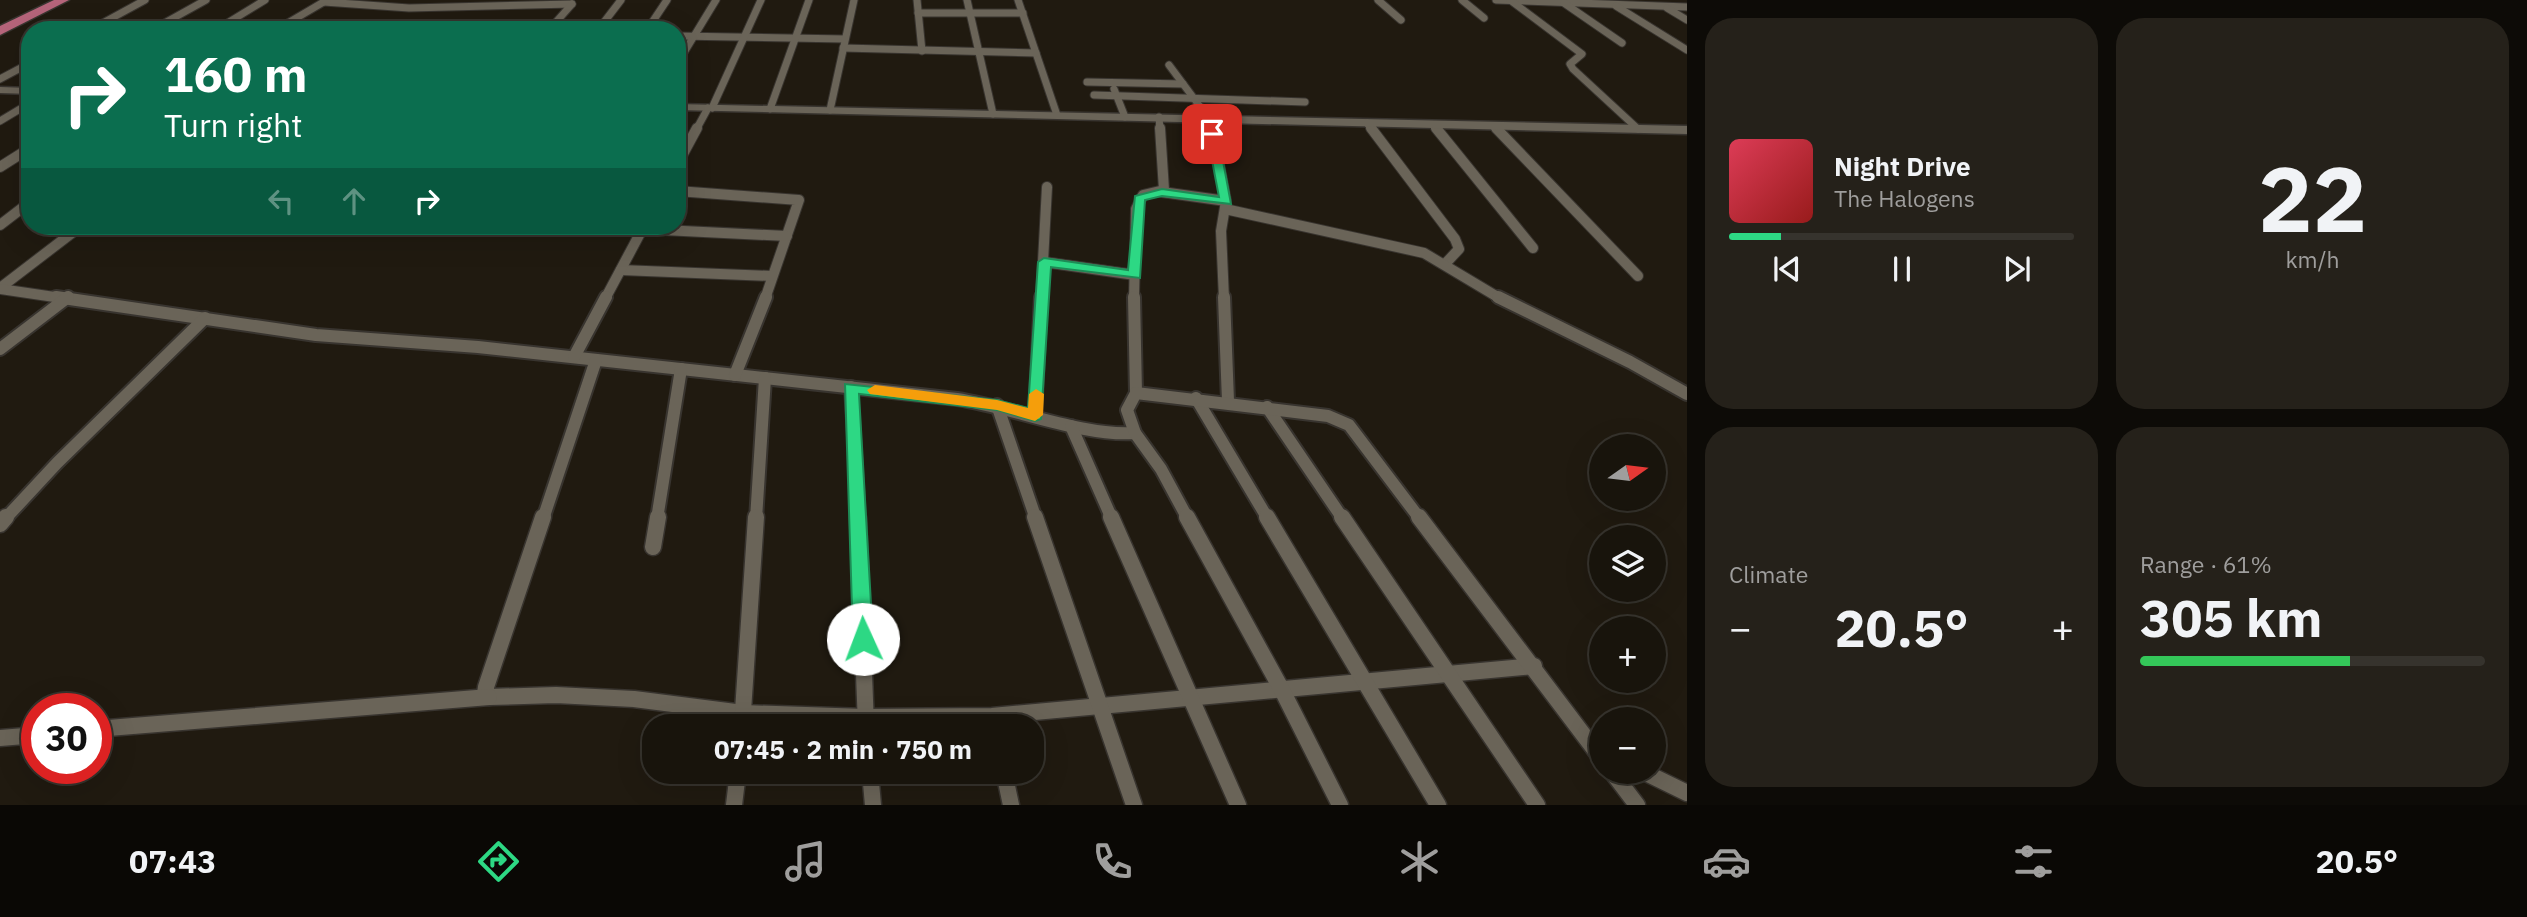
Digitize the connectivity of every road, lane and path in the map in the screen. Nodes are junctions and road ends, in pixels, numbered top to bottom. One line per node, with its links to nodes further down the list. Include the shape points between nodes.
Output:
1 (63, 0): 37 (highway)
2 (145, 0): 30 (street)
3 (206, 0): 31 (street)
4 (265, 0): 32 (street)
5 (621, 0): 35 (street)
6 (667, 0): 36 (street)
7 (716, 0): 39 (street)
8 (761, 0): 40 (street)
9 (809, 0): 41 (street)
10 (854, 0): 43 (street)
11 (917, 0): 24 (street)
12 (967, 0): 25 (street)
13 (1018, 0): 26 (street)
14 (1378, 0): 28 (street)
15 (1462, 0): 27 (street)
16 (1496, 0): 17 (street)
17 (1511, 0): 20 (street); 75 (street, via 1582,54 1570,64 1573,69)
18 (1654, 0): 22 (street)
19 (326, 1): 33 (street); 34 (street, via 409,8 572,4)
20 (1561, 1): 21 (street); 42 (street)
21 (1611, 2): 22 (street); 45 (street)
22 (1664, 6): 23 (street); 29 (street)
23 (1687, 7)
24 (918, 13): 25 (street); 46 (street)
25 (970, 13): 26 (street); 47 (street)
26 (1023, 13): 48 (street)
27 (1484, 18)
28 (1401, 20)
29 (1687, 20)
30 (106, 21)
31 (168, 21)
32 (231, 21)
33 (292, 21)
34 (557, 21)
35 (605, 21)
36 (653, 21)
37 (0, 31)
38 (686, 36): 39 (street)
39 (693, 36): 40 (street); 44 (street)
40 (744, 37): 41 (street); 63 (street)
41 (794, 38): 43 (street); 64 (street)
42 (1622, 43)
43 (844, 44): 46 (street); 65 (street)
44 (686, 48)
45 (1687, 50)
46 (922, 51): 47 (street)
47 (979, 52): 48 (street); 66 (street)
48 (1036, 53): 67 (street)
49 (1169, 65): 54 (street)
50 (21, 68): 51 (street)
51 (0, 79)
52 (1087, 82): 53 (street)
53 (1112, 82): 54 (street); 58 (street)
54 (1183, 84): 59 (street)
55 (0, 90): 56 (street)
56 (21, 91)
57 (1094, 95): 58 (street)
58 (1116, 96): 59 (street); 68 (street)
59 (1192, 98): 60 (street); 70 (street)
60 (1304, 102)
61 (686, 107): 63 (street)
62 (21, 108): 71 (street)
63 (710, 108): 64 (street); 77 (street)
64 (770, 109): 65 (street)
65 (830, 110): 66 (street)
66 (993, 114): 67 (street)
67 (1058, 115): 68 (street)
68 (1125, 117): 69 (street)
69 (1159, 117): 70 (street); 82 (street)
70 (1210, 120): 72 (street); 83 (street)
71 (0, 121)
72 (1367, 123): 73 (street); 92 (street, via 1455,239 1459,249)
73 (1433, 125): 74 (street); 90 (street)
74 (1494, 126): 75 (street); 96 (street)
75 (1638, 129): 76 (street)
76 (1687, 131)
77 (686, 149)
78 (21, 154): 79 (street)
79 (0, 167)
80 (1048, 187): 91 (street)
81 (686, 192): 89 (street, via 799,200)
82 (1162, 192): 83 (street); 94 (street, via 1139,198)
83 (1226, 205): 92 (street, via 1406,247); 110 (street, via 1221,230)
84 (21, 209): 85 (street)
85 (0, 225)
86 (686, 230): 89 (street)
87 (69, 235): 97 (street)
88 (640, 235): 93 (street)
89 (787, 236): 95 (street)
90 (1533, 248)
91 (1044, 262): 94 (street); 113 (street)
92 (1445, 264): 108 (street, via 1518,309)
93 (621, 270): 95 (street); 101 (street)
94 (1135, 275): 107 (street)
95 (772, 276): 104 (street)
96 (1637, 276)
97 (0, 288): 98 (street)
98 (68, 297): 99 (street); 100 (street)
99 (205, 318): 101 (street, via 316,335); 116 (street)
100 (0, 349)
101 (574, 357): 102 (street)
102 (596, 360): 103 (street); 122 (street, via 486,687)
103 (681, 369): 104 (street); 117 (street)
104 (735, 375): 105 (street)
105 (765, 378): 106 (street); 126 (street)
106 (850, 387): 111 (street); 127 (street)
107 (1136, 393): 109 (street); 115 (street, via 1128,410)
108 (1687, 394)
109 (1196, 398): 110 (street); 120 (street)
110 (1228, 401): 112 (street)
111 (997, 405): 113 (street); 124 (street)
112 (1267, 407): 118 (street, via 1328,416 1349,425); 119 (street)
113 (1035, 415): 114 (street)
114 (1071, 425): 115 (street, via 1111,435); 123 (street)
115 (1135, 433): 121 (street, via 1161,469)
116 (0, 524)
117 (653, 547)
118 (1534, 666): 119 (street); 132 (street)
119 (1450, 675): 120 (street); 146 (street)
120 (1365, 682): 121 (street); 145 (street)
121 (1282, 690): 123 (street); 144 (street)
122 (489, 697): 125 (street, via 634,699); 129 (street)
123 (1189, 697): 124 (street); 143 (street)
124 (1101, 706): 128 (street); 142 (street)
125 (712, 714)
126 (743, 714)
127 (865, 714)
128 (1043, 714)
129 (112, 728)
130 (21, 736): 131 (street)
131 (0, 738)
132 (1589, 740)
133 (1666, 783): 138 (street)
134 (737, 784): 139 (street)
135 (871, 784): 140 (street)
136 (1007, 784): 141 (street)
137 (1621, 784): 147 (street)
138 (1687, 793)
139 (734, 805)
140 (873, 805)
141 (1011, 805)
142 (1134, 805)
143 (1238, 805)
144 (1340, 805)
145 (1438, 805)
146 (1537, 805)
147 (1637, 805)

